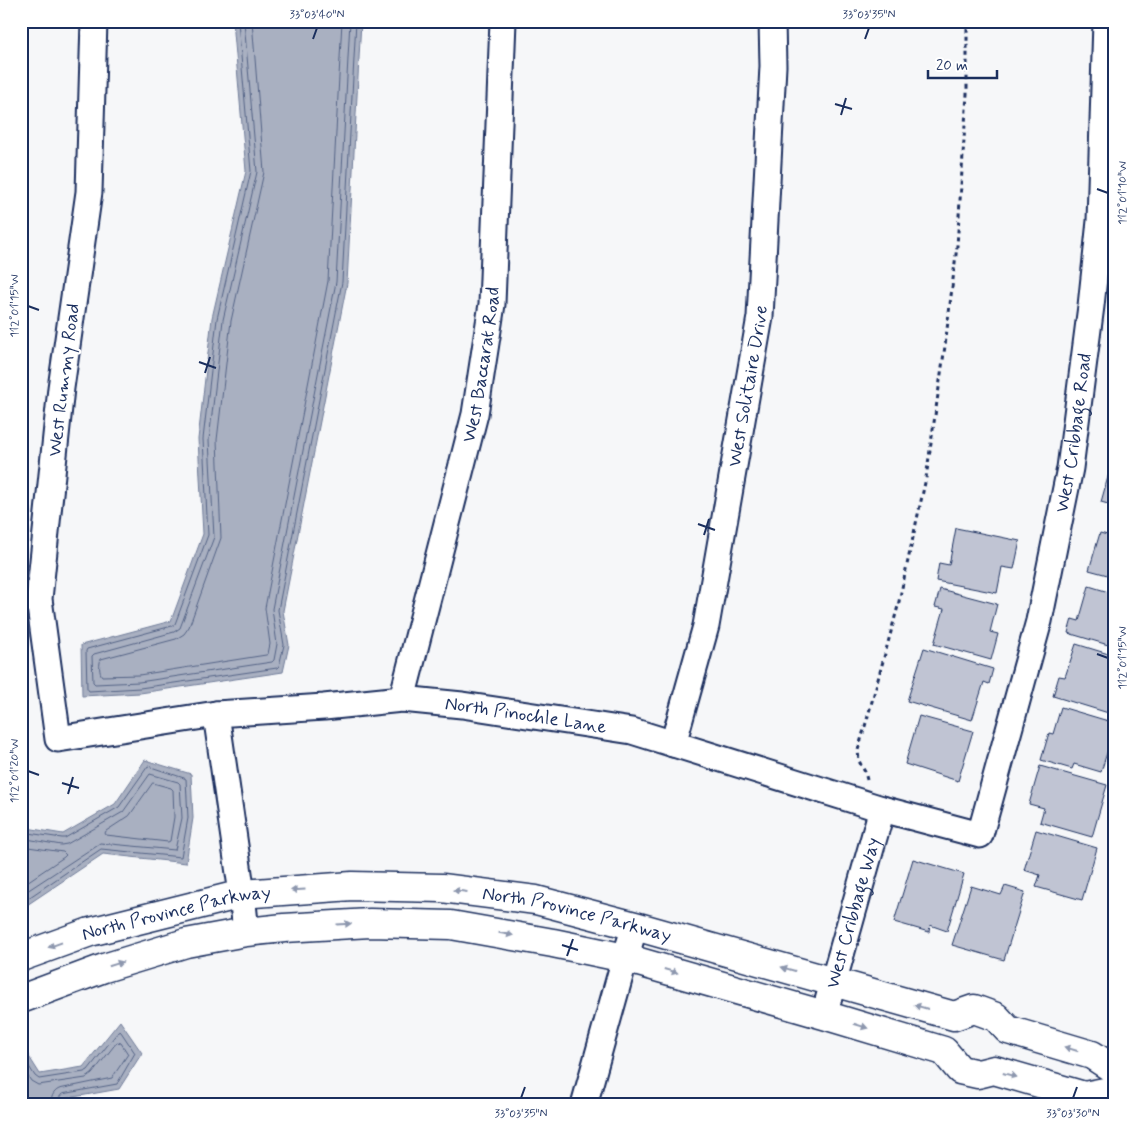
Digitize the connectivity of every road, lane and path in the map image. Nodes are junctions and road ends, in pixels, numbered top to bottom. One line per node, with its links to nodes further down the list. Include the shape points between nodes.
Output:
1 (94, 21): 8 (street, West Rummy Road, via 89,192 61,388 38,600)
2 (503, 21): 6 (street, West Baccarat Road, via 488,331 475,414)
3 (772, 21): 9 (street, West Solitaire Drive, via 773,66 760,317 706,626)
4 (967, 21): 10 (path, via 967,94 957,246 926,478 898,606 858,750)
5 (1106, 21): 11 (street, West Cribbage Road, via 1100,222 1070,468 1039,621)
6 (402, 699): 7 (street, North Pinochle Lane); 9 (street, North Pinochle Lane, via 632,731)
7 (216, 714): 8 (street, North Pinochle Lane); 12 (street)
8 (58, 739)
9 (672, 744): 10 (street, North Pinochle Lane)
10 (872, 806): 11 (street, North Pinochle Lane); 17 (street, West Cribbage Way)
11 (980, 835)
12 (242, 894): 13 (street, North Province Parkway, one-way to 12, via 536,900 442,888 352,886); 14 (street); 15 (street, North Province Parkway, one-way to 15, via 90,932)
13 (635, 926): 16 (street); 17 (street, North Province Parkway, one-way to 13)
14 (246, 932): 16 (street, North Province Parkway, one-way to 16, via 370,923 451,925); 18 (street, North Province Parkway, one-way to 14, via 104,968 186,943)
15 (21, 957)
16 (625, 958): 19 (street, North Province Parkway, one-way to 19); 22 (street)
17 (834, 982): 19 (street, West Cribbage Way); 20 (street, North Province Parkway, one-way to 17, via 1092,1055 1008,1030 996,1017 974,1009 954,1016)
18 (21, 999)
19 (824, 1015): 21 (street, North Province Parkway, one-way to 21, via 944,1051 960,1070 978,1074 994,1070 1084,1096)
20 (1115, 1070)
21 (1115, 1090)
22 (584, 1105)

